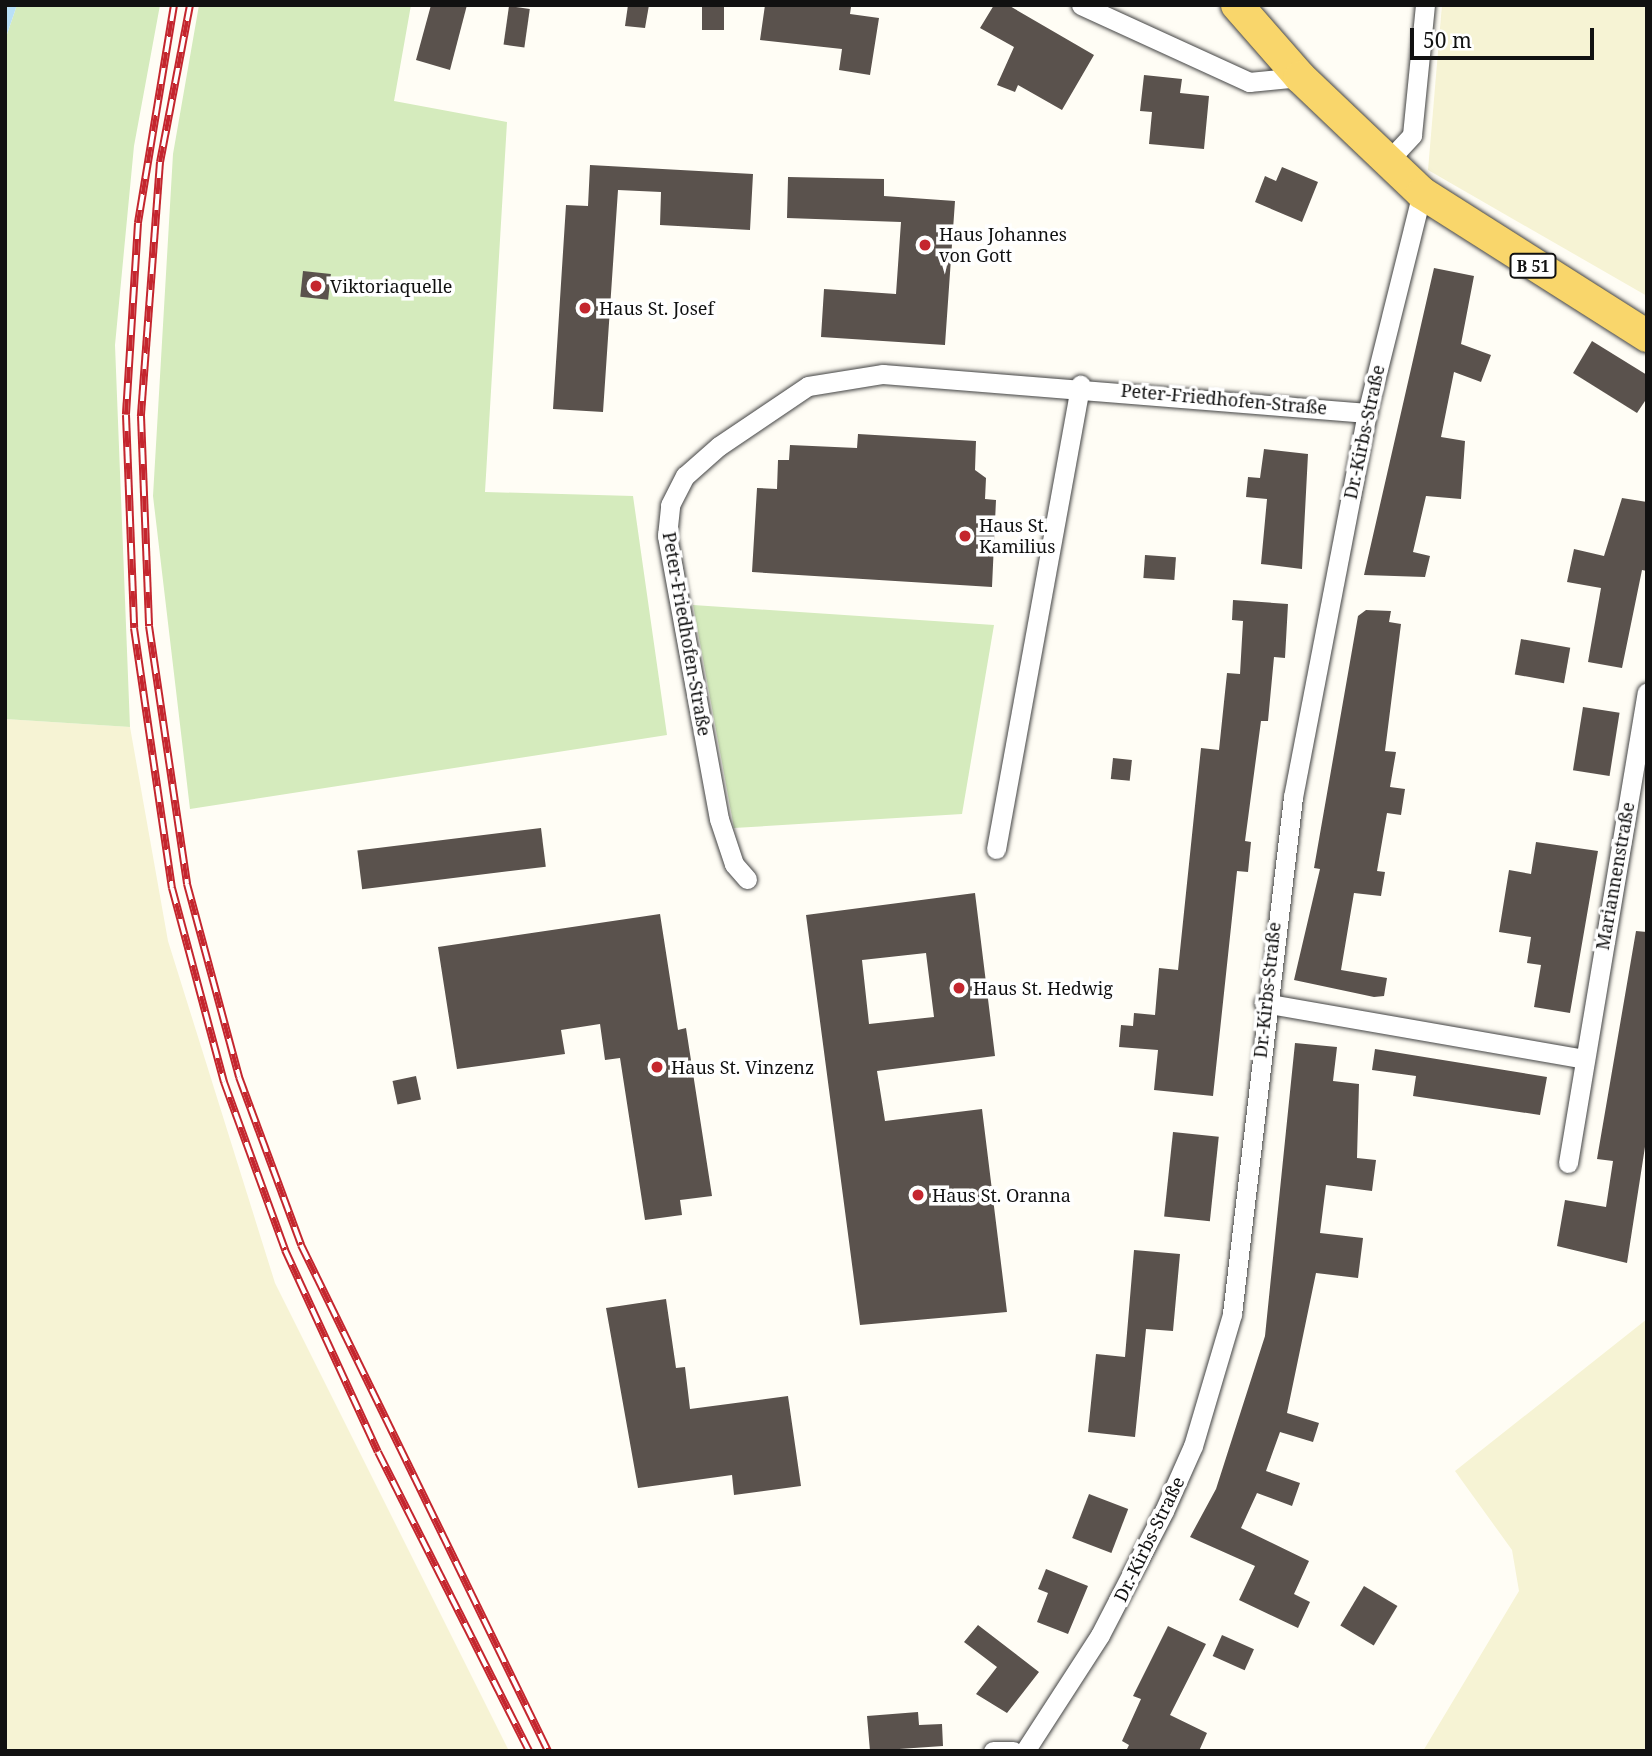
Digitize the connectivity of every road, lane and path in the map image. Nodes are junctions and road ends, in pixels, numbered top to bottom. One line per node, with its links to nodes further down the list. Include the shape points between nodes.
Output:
1 (1081, 5): 4 (street, via 1249,82)
2 (1237, 5): 4 (main road, B 51)
3 (1425, 5): 5 (street, via 1412,135)
4 (1300, 77): 5 (main road, B 51)
5 (1393, 155): 6 (main road, B 51)
6 (1422, 193): 7 (main road, B 51); 9 (street, Dr.-Kirbs-Straße)
7 (1647, 336)
8 (1080, 386): 9 (street, Peter-Friedhofen-Straße); 11 (street); 12 (street, Peter-Friedhofen-Straße, via 836,378 782,402 685,476 670,505 667,536 719,819 734,864)
9 (1367, 413): 13 (street, Dr.-Kirbs-Straße, via 1293,797)
10 (1647, 693): 14 (street, Mariannenstraße)
11 (996, 849)
12 (747, 879)
13 (1264, 1003): 14 (street); 18 (street, Dr.-Kirbs-Straße, via 1241,1256 1213,1386 1128,1585)
14 (1584, 1059): 15 (street, Mariannenstraße)
15 (1568, 1163)
16 (993, 1751): 17 (street)
17 (1013, 1751)
18 (1025, 1751)

